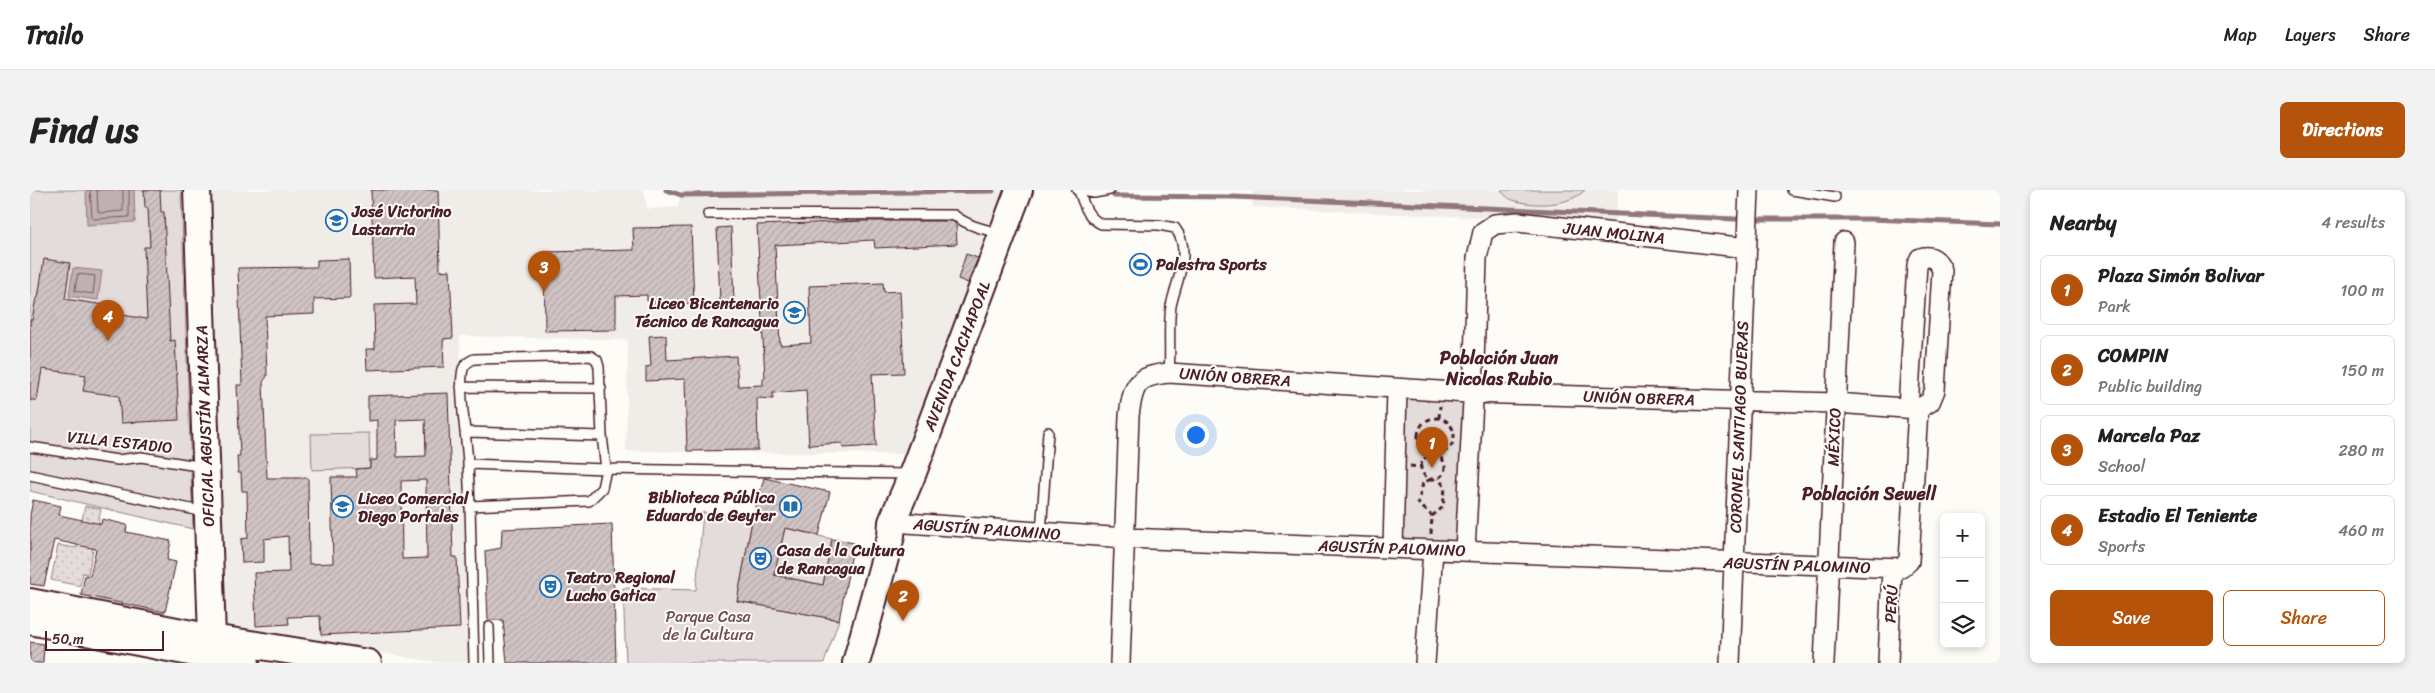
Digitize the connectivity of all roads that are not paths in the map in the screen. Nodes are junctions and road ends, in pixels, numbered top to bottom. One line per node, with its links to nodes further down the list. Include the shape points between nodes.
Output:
1 (197, 190): 25 (main road, OFICIAL AGUSTÍN ALMARZA)
2 (1019, 190): 9 (main road, AVENIDA CACHAPOAL)
3 (1078, 190): 4 (lane, via 1094,193); 12 (lane, via 1086,211 1101,224 1159,225 1175,228 1181,236 1180,280 1171,306)
4 (1110, 190)
5 (1792, 190): 6 (lane)
6 (1835, 197)
7 (1748, 207): 11 (street, CORONEL SANTIAGO BUERAS)
8 (708, 214): 9 (lane, via 954,215 977,228)
9 (1003, 233): 27 (main road, AVENIDA CACHAPOAL)
10 (1844, 242): 18 (street, MÉXICO)
11 (1747, 248): 16 (street, JUAN MOLINA, via 1518,222 1495,224 1484,232 1476,258); 17 (street, CORONEL SANTIAGO BUERAS)
12 (1169, 373): 15 (street, UNIÓN OBRERA); 33 (street, UNIÓN OBRERA, via 1144,377 1131,396)
13 (462, 387): 14 (lane); 14 (lane, via 464,368 468,361 474,359 590,356 597,360); 20 (lane)
14 (601, 388): 22 (lane)
15 (1397, 389): 16 (street, UNIÓN OBRERA); 35 (street)
16 (1473, 393): 17 (street, UNIÓN OBRERA); 36 (street)
17 (1740, 401): 18 (street, UNIÓN OBRERA); 37 (street, CORONEL SANTIAGO BUERAS)
18 (1836, 403): 19 (street, UNIÓN OBRERA); 38 (street, MÉXICO)
19 (1913, 409): 19 (street, PERÚ, via 1930,402 1935,390 1942,270 1939,263 1926,255 1917,265); 39 (street, PERÚ, via 1909,561 1902,568)
20 (467, 432): 22 (lane); 24 (lane)
21 (1048, 432): 32 (lane)
22 (602, 436): 26 (lane)
23 (30, 447): 25 (lane, VILLA ESTADIO, via 118,460 141,457)
24 (468, 464): 26 (lane); 29 (lane)
25 (206, 467): 30 (main road, OFICIAL AGUSTÍN ALMARZA)
26 (606, 470): 27 (lane); 29 (lane, via 602,488 589,501)
27 (912, 474): 31 (main road, AVENIDA CACHAPOAL)
28 (30, 475): 30 (lane)
29 (470, 506): 46 (lane)
30 (208, 512): 43 (main road, OFICIAL AGUSTÍN ALMARZA)
31 (892, 522): 32 (street, AGUSTÍN PALOMINO); 48 (main road, AVENIDA CACHAPOAL, via 880,531); 49 (main road, AVENIDA CACHAPOAL)
32 (1041, 533): 33 (street, AGUSTÍN PALOMINO)
33 (1126, 538): 35 (street, AGUSTÍN PALOMINO); 50 (street)
34 (1432, 546): 35 (street, AGUSTÍN PALOMINO); 36 (street, AGUSTÍN PALOMINO); 51 (street)
35 (1393, 548)
36 (1465, 551): 37 (street, AGUSTÍN PALOMINO)
37 (1734, 562): 38 (street, AGUSTÍN PALOMINO); 52 (street, CORONEL SANTIAGO BUERAS)
38 (1828, 566): 39 (street, AGUSTÍN PALOMINO); 53 (street, MÉXICO)
39 (1892, 568): 54 (street, PERÚ)
40 (30, 602): 43 (main road)
41 (30, 621): 43 (main road)
42 (489, 627): 47 (lane)
43 (212, 652): 44 (main road); 45 (main road)
44 (246, 663)
45 (368, 663)
46 (474, 663)
47 (490, 663)
48 (838, 663)
49 (856, 663)
50 (1120, 663)
51 (1425, 663)
52 (1730, 663)
53 (1824, 663)
54 (1888, 663)

